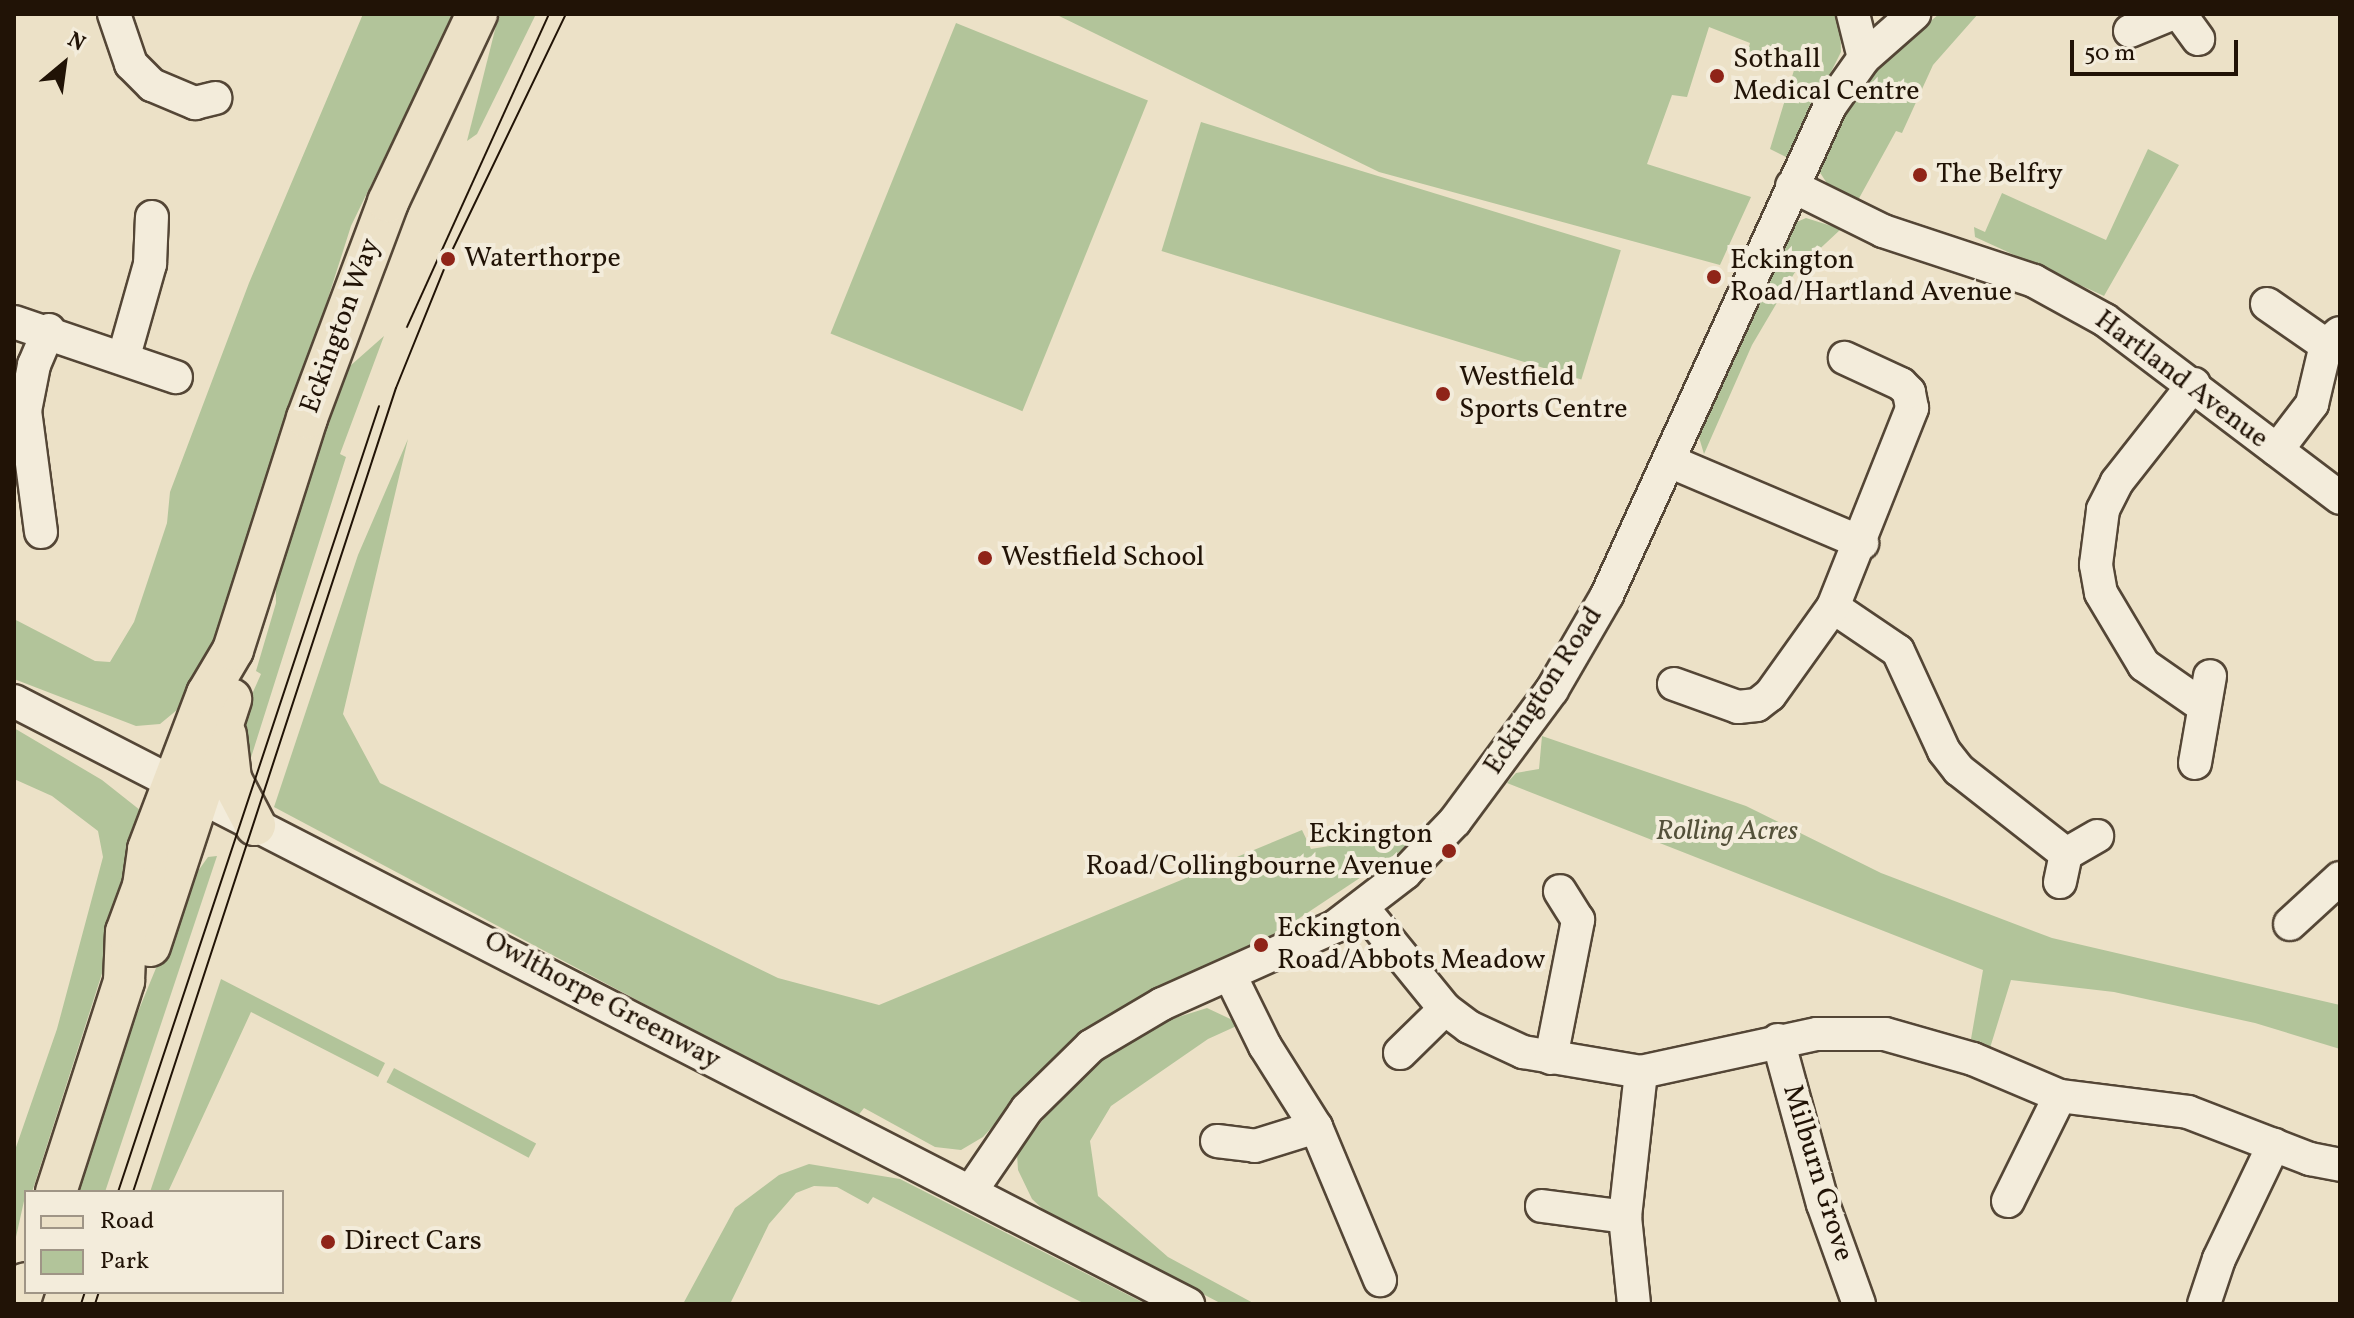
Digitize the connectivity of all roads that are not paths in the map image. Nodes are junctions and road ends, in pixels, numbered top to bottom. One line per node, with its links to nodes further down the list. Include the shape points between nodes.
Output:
1 (114, 14): 8 (street, via 131,64 152,85 195,103)
2 (477, 14): 26 (main road, Eckington Way, via 370,248 304,426)
3 (1853, 14): 7 (street)
4 (1914, 14): 7 (street, Eckington Road)
5 (2171, 14): 6 (street)
6 (2130, 31)
7 (1864, 58): 9 (street, Eckington Road, via 1830,106)
8 (215, 98)
9 (1792, 186): 18 (street, Hartland Avenue, via 1883,231 2034,281 2105,320); 20 (street, Eckington Road)
10 (152, 217): 15 (street, via 164,264)
11 (2267, 304): 14 (street)
12 (14, 322): 13 (street)
13 (49, 330): 15 (street); 21 (street, via 34,365 25,411)
14 (2333, 339): 19 (street, via 2312,404)
15 (124, 356): 17 (street)
16 (1845, 358): 24 (street, via 1901,384 1912,399)
17 (176, 377)
18 (2194, 384): 19 (street, Hartland Avenue); 30 (street, via 2117,482 2103,510 2096,565 2101,593 2144,665 2207,691)
19 (2277, 450): 22 (street, Hartland Avenue)
20 (1669, 461): 24 (street); 35 (street, Eckington Road, via 1607,595 1552,690 1455,821 1405,873)
21 (23, 491): 23 (street)
22 (2340, 498)
23 (41, 532)
24 (1862, 543): 25 (street)
25 (1833, 607): 27 (street, via 1770,695 1757,705 1738,707); 32 (street, via 1898,651 1949,761 2063,868)
26 (233, 650): 29 (main road, Eckington Way); 31 (main road, Eckington Way, via 207,694)
27 (1674, 684)
28 (14, 701): 31 (street, Owlthorpe Greenway)
29 (225, 719): 31 (main road, Eckington Way); 31 (main road, via 231,779)
30 (2195, 763)
31 (209, 808): 38 (main road, Eckington Way, via 150,945); 38 (main road, Eckington Way, via 148,849 143,886 126,932); 50 (street, Owlthorpe Greenway)
32 (2097, 836)
33 (2340, 878): 36 (street)
34 (1560, 891): 42 (street, via 1578,920)
35 (1362, 907): 37 (street, Eckington Road, via 1297,947); 39 (street)
36 (2290, 924)
37 (1230, 975): 45 (street, via 1265,1046); 50 (street, Eckington Road, via 1122,1024 1091,1046 1027,1109)
38 (124, 981): 49 (main road, Eckington Way)
39 (1445, 1009): 41 (street); 42 (street, via 1493,1040)
40 (1778, 1040): 43 (street, via 1666,1071); 44 (street, via 1855,1031 1885,1034 1973,1059); 57 (street, Milburn Grove, via 1823,1204)
41 (1400, 1053)
42 (1551, 1058): 43 (street)
43 (1641, 1072): 53 (street)
44 (2060, 1096): 47 (street, via 2188,1112); 51 (street)
45 (1316, 1127): 46 (street, via 1255,1146); 54 (street)
46 (1217, 1141)
47 (2274, 1144): 48 (street); 58 (street, via 2219,1259)
48 (2340, 1165)
49 (57, 1190)
50 (971, 1191): 55 (street, Owlthorpe Greenway)
51 (2008, 1201)
52 (1542, 1206): 53 (street)
53 (1625, 1217): 56 (street)
54 (1380, 1280)
55 (1188, 1304)
56 (1634, 1304)
57 (1859, 1304)
58 (2204, 1304)

